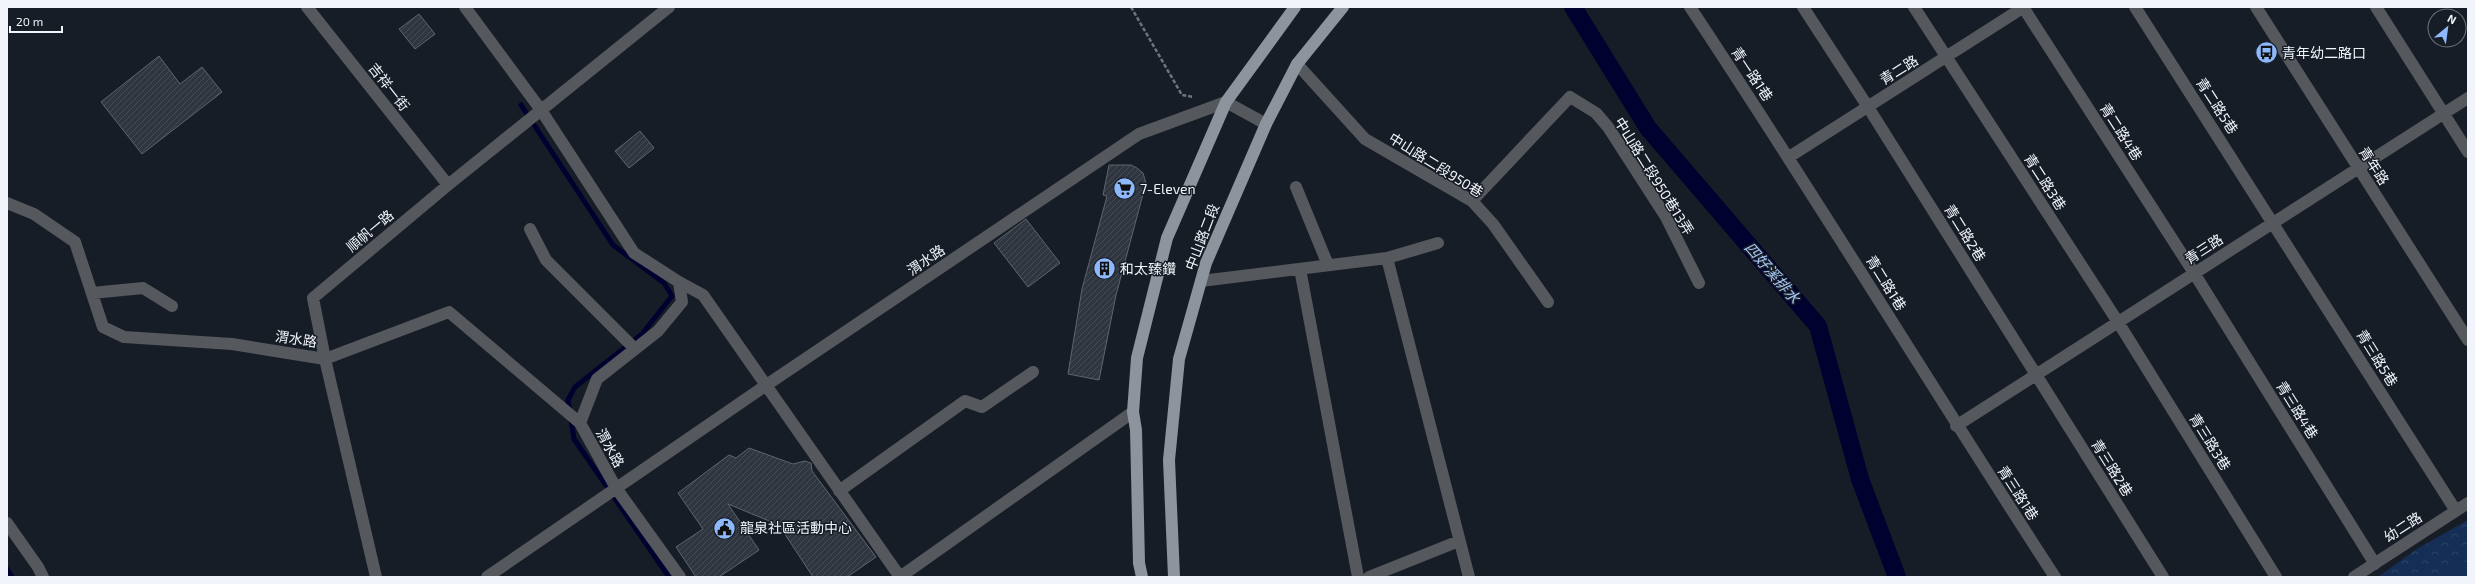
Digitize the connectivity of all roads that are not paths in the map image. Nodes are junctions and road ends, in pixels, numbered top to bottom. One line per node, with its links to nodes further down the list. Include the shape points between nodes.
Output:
1 (306, 7): 24 (street, 吉祥一街)
2 (465, 7): 18 (street)
3 (669, 7): 18 (street, 順帆一路)
4 (1295, 7): 16 (main road, 中山路二段)
5 (1343, 7): 14 (main road, 中山路二段)
6 (1690, 7): 22 (street, 青一路1巷)
7 (1803, 7): 17 (street, 青二路2巷)
8 (1914, 7): 13 (street, 青二路3巷)
9 (2023, 7): 13 (street, 青二路); 34 (street, 青二路4巷)
10 (2135, 7): 28 (street, 青二路5巷)
11 (2256, 7): 23 (street, 青年路)
12 (2376, 7): 19 (street)
13 (1946, 58): 17 (street, 青二路); 41 (street, 青二路3巷)
14 (1297, 64): 20 (main road, 中山路二段); 26 (street, 中山路二段950巷, via 1365,139)
15 (2468, 98): 19 (street, 青三路)
16 (1226, 102): 20 (street); 47 (street, 渭水路, via 1139,134); 48 (main road, 中山路二段, via 1168,238 1138,358)
17 (1868, 107): 22 (street, 青二路); 46 (street, 青二路2巷)
18 (541, 110): 24 (street, 順帆一路); 36 (street, via 634,253)
19 (2444, 114): 21 (street); 23 (street, 青三路)
20 (1266, 124): 35 (main road, 中山路二段, via 1206,262)
21 (2468, 152)
22 (1789, 157): 50 (street, 青二路1巷)
23 (2359, 170): 28 (street, 青三路); 42 (street, 青年路)
24 (448, 185): 44 (street, 順帆一路, via 313,298)
25 (1296, 187): 32 (street)
26 (1472, 201): 37 (street, 中山路二段950巷13弄, via 1570,97 1596,113 1608,127 1666,217); 39 (street, 中山路二段950巷, via 1493,224)
27 (7, 204): 38 (street, 渭水路, via 34,214 75,242)
28 (2273, 222): 34 (street, 青三路); 54 (street, 青三路5巷)
29 (530, 229): 43 (street, via 546,260)
30 (1438, 243): 31 (street)
31 (1387, 258): 32 (street); 56 (street)
32 (1328, 265): 33 (street)
33 (1300, 269): 35 (street); 64 (street)
34 (2194, 273): 41 (street, 青三路); 57 (street, 青三路4巷)
35 (1201, 281): 63 (main road, 中山路二段, via 1179,359 1169,460)
36 (679, 282): 43 (street, via 682,302 658,331); 47 (street, via 703,295)
37 (1699, 283)
38 (92, 293): 40 (street, via 143,288); 44 (street, 渭水路, via 103,327 124,337 232,344)
39 (1548, 302)
40 (172, 306)
41 (2118, 322): 46 (street, 青三路); 69 (street, 青三路3巷)
42 (2468, 340)
43 (635, 349): 49 (street, via 597,379)
44 (325, 359): 49 (street, 渭水路, via 449,312); 59 (street, 順帆一路)
45 (1033, 372): 52 (street, via 982,407 965,401)
46 (2036, 375): 50 (street, 青三路); 68 (street, 青三路2巷)
47 (765, 386): 51 (street, 渭水路); 52 (street)
48 (1133, 412): 52 (street, via 900,577); 62 (main road, 中山路二段, via 1136,430 1139,563)
49 (580, 423): 51 (street, 渭水路)
50 (1956, 426): 67 (street, 青三路1巷)
51 (616, 488): 60 (street, 渭水路); 61 (street, 渭水路)
52 (838, 490)
53 (2468, 503): 54 (street, 幼二路)
54 (2456, 511): 57 (street, 幼二路)
55 (7, 523): 58 (street)
56 (1459, 540): 65 (street); 66 (street)
57 (2375, 564): 70 (street, 幼二路)
58 (43, 577)
59 (376, 577)
60 (487, 577)
61 (680, 577)
62 (1142, 577)
63 (1174, 577)
64 (1358, 577)
65 (1369, 577)
66 (1469, 577)
67 (2055, 577)
68 (2163, 577)
69 (2276, 577)
70 (2354, 577)

